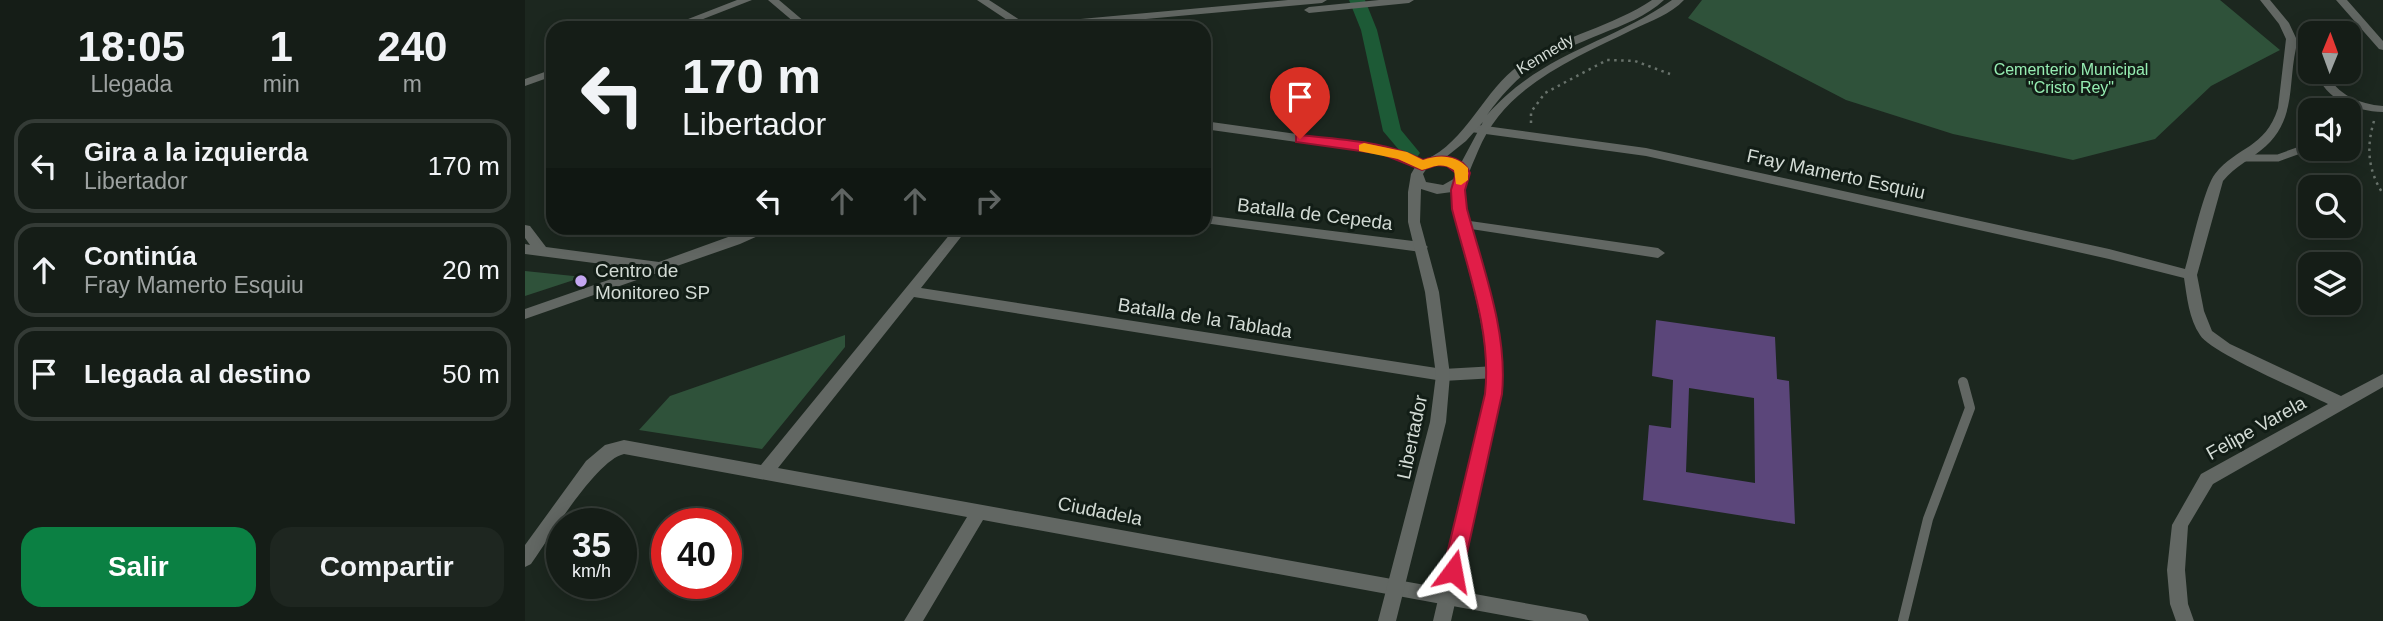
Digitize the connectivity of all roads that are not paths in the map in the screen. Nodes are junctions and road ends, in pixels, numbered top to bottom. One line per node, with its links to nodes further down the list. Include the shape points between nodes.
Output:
1 (747, 0): 10 (street)
2 (773, 0): 11 (street)
3 (982, 0): 12 (street)
4 (1322, 0): 13 (street)
5 (1406, 0): 14 (street)
6 (1659, 0): 23 (street, Kennedy, via 1520,70 1500,89)
7 (1679, 0): 23 (street, Kennedy, via 1542,70)
8 (2265, 0): 15 (street)
9 (2341, 0): 17 (street)
10 (689, 21)
11 (798, 21)
12 (1015, 21)
13 (1091, 21)
14 (1194, 21)
15 (2292, 40): 16 (street); 25 (street, via 2284,113 2271,138)
16 (2298, 45)
17 (2383, 47)
18 (546, 75): 19 (street)
19 (525, 83)
20 (2330, 84): 21 (street, via 2352,104)
21 (2377, 109)
22 (1211, 126): 26 (street, via 1382,150)
23 (1478, 129): 26 (street, Kennedy); 27 (street, Kennedy); 38 (street, Fray Mamerto Esquiu, via 1646,152)
24 (2298, 151): 25 (lane, via 2278,158)
25 (2243, 158): 38 (street, via 2226,167 2217,180)
26 (1424, 168): 27 (street, via 1450,161 1461,168); 27 (street, via 1421,184 1433,189 1448,189); 33 (street, Libertador, via 1413,206)
27 (1461, 178): 29 (street, via 1458,190)
28 (1211, 220): 33 (street, Batalla de Cepeda)
29 (1463, 224): 36 (street); 41 (street, via 1489,321)
30 (525, 229): 35 (street)
31 (749, 235): 37 (street)
32 (956, 235): 39 (street)
33 (1421, 247): 42 (street, Libertador)
34 (525, 249): 35 (street)
35 (543, 252): 37 (street)
36 (1658, 253)
37 (660, 267): 40 (street)
38 (2190, 275): 45 (street, via 2206,334 2225,348)
39 (909, 291): 42 (street, Batalla de la Tablada); 46 (street)
40 (525, 314)
41 (1496, 372): 42 (street, Batalla de la Tablada); 50 (street)
42 (1443, 375): 49 (street, Libertador, via 1438,422)
43 (2383, 380): 45 (street, Felipe Varela)
44 (1963, 382): 55 (lane, via 1970,408 1928,519)
45 (2343, 404): 56 (street, Felipe Varela, via 2207,479 2180,525 2176,570)
46 (765, 472): 47 (street, Ciudadela); 48 (street, Ciudadela, via 634,448 611,450 592,466)
47 (980, 510): 49 (street, Ciudadela); 51 (street)
48 (525, 559)
49 (1395, 587): 50 (street, Ciudadela); 52 (street, Libertador)
50 (1447, 596): 53 (street); 54 (street, Ciudadela)
51 (913, 621)
52 (1387, 621)
53 (1442, 621)
54 (1580, 621)
55 (1903, 621)
56 (2185, 621)

